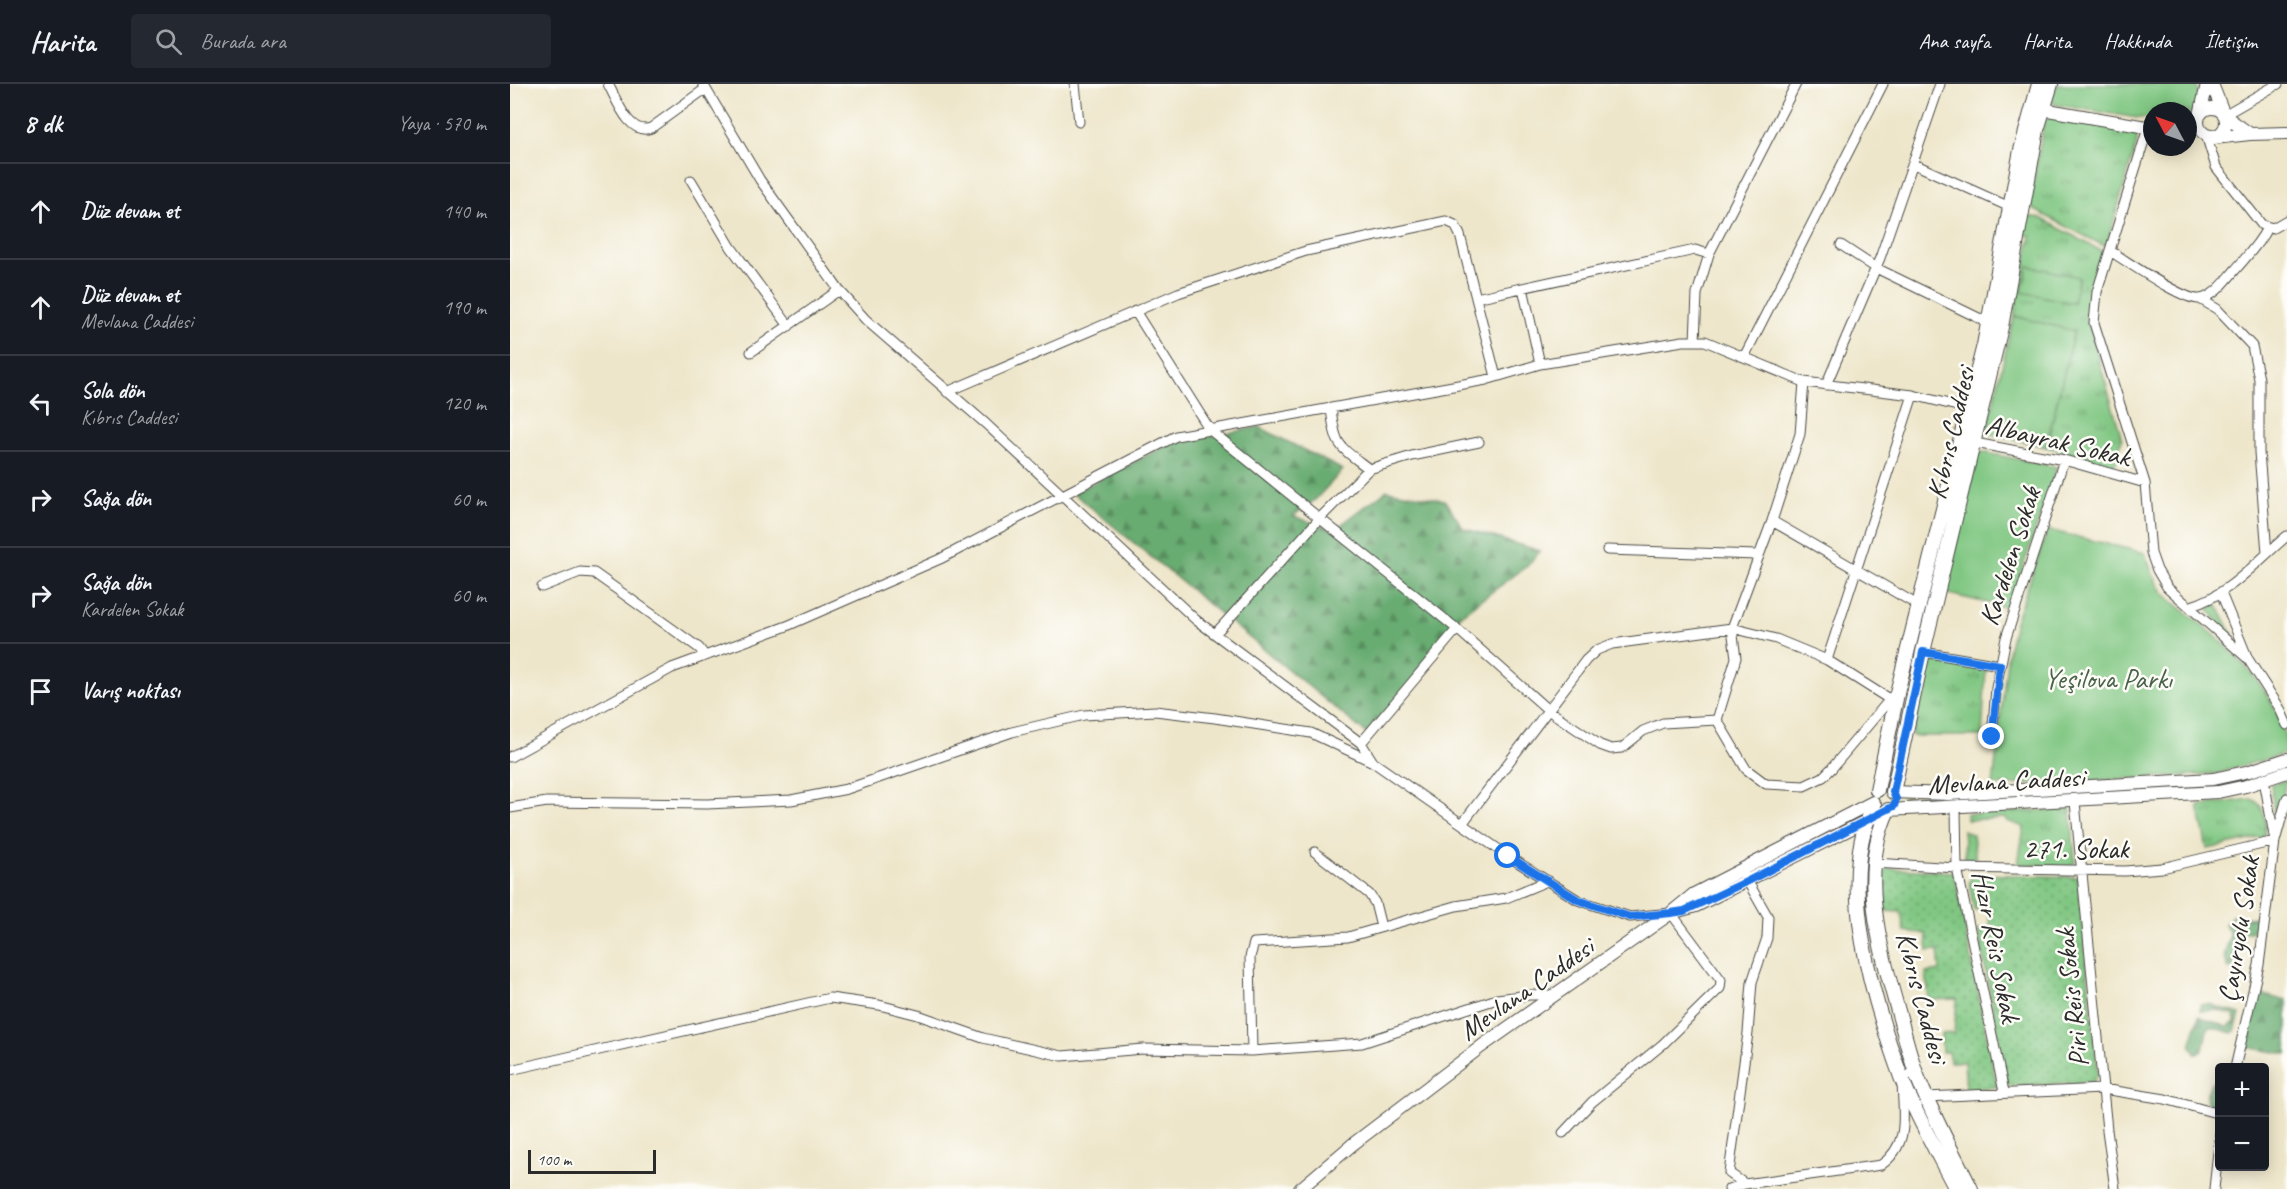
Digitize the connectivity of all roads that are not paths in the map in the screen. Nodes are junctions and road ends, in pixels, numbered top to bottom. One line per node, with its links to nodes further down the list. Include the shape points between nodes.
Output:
1 (608, 84): 10 (street, via 633,127 642,130 651,128)
2 (1075, 84): 14 (street)
3 (1796, 84): 27 (street)
4 (1883, 84): 38 (street)
5 (1940, 84): 20 (street)
6 (2039, 84): 22 (main road, via 2022,143)
7 (2051, 84): 11 (main road, Kıbrıs Caddesi)
8 (2210, 84): 12 (street); 13 (street)
9 (2278, 84): 13 (street)
10 (704, 86): 30 (street, via 760,180)
11 (2042, 109): 15 (street); 47 (main road, Kıbrıs Caddesi, via 2008,295)
12 (2200, 115): 13 (street, via 2211,108); 16 (street)
13 (2224, 115): 16 (street, via 2224,131); 18 (street)
14 (1079, 122)
15 (2143, 127)
16 (2201, 132): 18 (street); 24 (street, via 2216,167)
17 (2287, 132): 18 (street)
18 (2250, 134)
19 (2143, 150): 26 (street)
20 (1914, 164): 22 (street); 28 (street)
21 (691, 180): 35 (street, via 731,247)
22 (2012, 208): 34 (main road)
23 (2287, 220): 24 (street)
24 (2267, 228): 32 (street, via 2261,242 2228,278 2212,294)
25 (1841, 245): 28 (street)
26 (2110, 251): 32 (street, via 2178,293); 53 (street, via 2096,300 2094,323)
27 (1709, 254): 29 (street, via 1695,250); 36 (street, via 1697,294)
28 (1876, 268): 34 (street); 42 (street)
29 (1523, 288): 31 (street); 39 (street)
30 (839, 290): 35 (street); 43 (street, via 898,350)
31 (1476, 298): 33 (street, via 1460,235 1455,225 1446,221 1306,251); 40 (street)
32 (2200, 299): 59 (street, via 2217,309 2252,346 2259,379 2259,452)
33 (1135, 311): 43 (street); 48 (street)
34 (1989, 323): 46 (main road)
35 (789, 326): 37 (street)
36 (1695, 341): 38 (street, via 1705,341); 39 (street)
37 (751, 352)
38 (1744, 357): 41 (street)
39 (1540, 364): 40 (street)
40 (1496, 377): 45 (street)
41 (1804, 382): 42 (street); 56 (street, via 1800,434)
42 (1826, 385): 44 (street)
43 (947, 392): 54 (street)
44 (1913, 395): 46 (street); 61 (street)
45 (1331, 408): 48 (street); 52 (street, via 1334,435 1340,447)
46 (1968, 408): 47 (street); 50 (main road)
47 (1981, 413): 50 (main road, Kıbrıs Caddesi)
48 (1210, 430): 54 (street, via 1176,436); 55 (street)
49 (1479, 442): 52 (street)
50 (1968, 442): 51 (street, Albayrak Sokak); 65 (main road); 69 (main road, Kıbrıs Caddesi)
51 (2064, 460): 53 (street, Albayrak Sokak); 73 (street, Kardelen Sokak, via 2014,608)
52 (1369, 470): 55 (street)
53 (2145, 483): 64 (street, via 2154,561 2167,587)
54 (1062, 496): 68 (street); 70 (street, via 940,559 787,626)
55 (1320, 518): 67 (street); 68 (street)
56 (1772, 521): 60 (street); 61 (street)
57 (2287, 536): 59 (street)
58 (1607, 549): 60 (street)
59 (2267, 553): 63 (street)
60 (1757, 555): 66 (street)
61 (1856, 572): 65 (street); 72 (street)
62 (542, 587): 70 (street, via 580,572 594,573)
63 (2221, 593): 64 (street); 71 (street)
64 (2191, 606): 71 (street)
65 (1921, 607): 74 (main road)
66 (1732, 628): 72 (street, via 1776,639); 75 (street, via 1602,648 1589,656); 76 (street, via 1736,658)
67 (1457, 629): 75 (street); 79 (street)
68 (1215, 634): 79 (street)
69 (1923, 652): 73 (street); 85 (main road, Kıbrıs Caddesi)
70 (705, 656): 80 (street, via 672,668)
71 (2248, 659): 77 (street, via 2280,707)
72 (1827, 660): 74 (street)
73 (2000, 665): 78 (street, Kardelen Sokak)
74 (1894, 694): 76 (street, via 1832,768 1804,786 1766,784 1752,776); 87 (main road)
75 (1548, 710): 76 (street, via 1611,749 1622,747 1643,731 1663,723); 93 (street)
76 (1717, 720)
77 (2287, 725)
78 (1992, 737)
79 (1361, 743): 82 (street)
80 (510, 757)
81 (2287, 759): 85 (street, via 2213,779 1965,793)
82 (1372, 762): 89 (street, via 1311,733 1143,712 1084,715 1012,732 847,789 791,800 707,804 547,802); 93 (street)
83 (2287, 772): 84 (street, Mevlana Caddesi)
84 (2264, 780): 88 (street, Mevlana Caddesi, via 2218,792); 94 (street)
85 (1893, 792): 87 (main road, via 1884,788); 91 (main road, via 1895,802)
86 (2287, 798): 94 (street, Çayıryolu Sokak)
87 (1874, 799): 91 (main road, via 1882,811); 92 (main road); 99 (street)
88 (2075, 802): 90 (street, Mevlana Caddesi); 98 (street, Piri Reis Sokak)
89 (510, 808)
90 (1956, 808): 91 (street, Mevlana Caddesi); 97 (street, Hızır Reis Sokak)
91 (1888, 810): 92 (street, Mevlana Caddesi); 96 (main road, Kıbrıs Caddesi)
92 (1866, 821): 99 (street, Mevlana Caddesi); 108 (main road, via 1859,886 1864,942)
93 (1462, 824): 100 (street)
94 (2275, 841): 98 (street, 271. Sokak, via 2162,868); 105 (street, Çayıryolu Sokak, via 2259,965)
95 (1315, 852): 102 (street, via 1369,894)
96 (1874, 863): 97 (street, 271. Sokak); 107 (main road, Kıbrıs Caddesi, via 1878,934)
97 (1957, 868): 98 (street, 271. Sokak); 110 (street, Hızır Reis Sokak)
98 (2081, 872): 109 (street, Piri Reis Sokak)
99 (1744, 876): 101 (street, Mevlana Caddesi, via 1694,894); 115 (street, via 1768,917 1767,938 1752,982 1729,1173)
100 (1547, 881): 101 (street, via 1578,900 1630,917); 102 (street, via 1506,898 1456,906)
101 (1671, 913): 103 (street, Mevlana Caddesi); 113 (street, via 1721,980 1720,988 1663,1044 1592,1102)
102 (1381, 927): 104 (street, via 1348,937 1254,943)
103 (1554, 995): 104 (street, via 1497,999 1362,1043); 116 (street, Mevlana Caddesi, via 1353,1144)
104 (1252, 1051): 106 (street, via 1143,1049 1062,1056 983,1038 879,1005 830,998)
105 (2236, 1063)
106 (510, 1070)
107 (1916, 1072): 108 (street); 111 (main road, Kıbrıs Caddesi)
108 (1902, 1078): 115 (street, via 1903,1139 1895,1155 1881,1165); 118 (main road)
109 (2103, 1089): 110 (street); 112 (street); 120 (street, Piri Reis Sokak)
110 (2004, 1092): 111 (street)
111 (1926, 1097): 119 (main road, Kıbrıs Caddesi)
112 (2215, 1113)
113 (1563, 1133)
114 (2216, 1171): 121 (street)
115 (1745, 1184): 117 (street)
116 (1300, 1189)
117 (1729, 1189)
118 (1956, 1189)
119 (1971, 1189)
120 (2115, 1189)
121 (2214, 1189)

